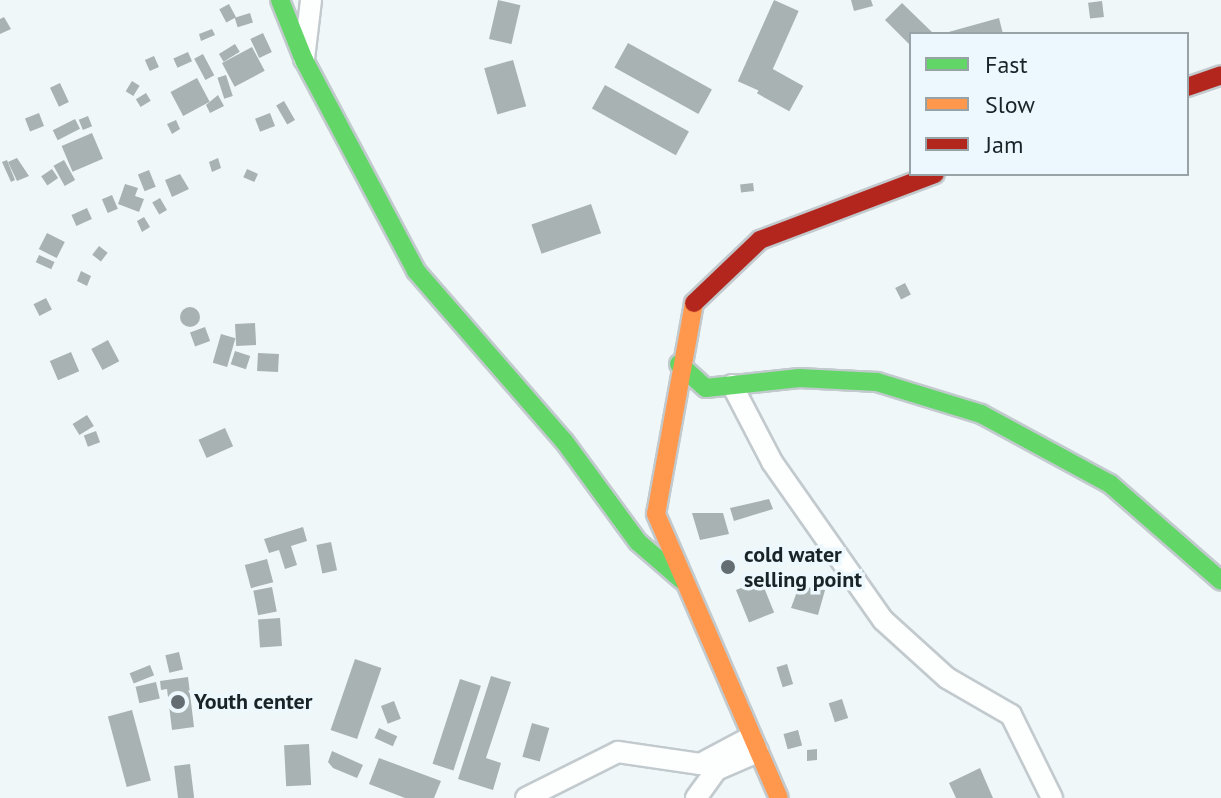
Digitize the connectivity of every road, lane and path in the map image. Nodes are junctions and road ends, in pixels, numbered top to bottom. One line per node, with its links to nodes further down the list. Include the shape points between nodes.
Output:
1 (280, 0): 3 (street)
2 (311, 0): 3 (street)
3 (304, 60): 10 (street, via 416,271 564,441 638,542)
4 (1221, 75): 5 (street)
5 (1189, 86)
6 (930, 176): 7 (street, via 760,240 694,302)
7 (679, 364): 8 (street, via 706,388); 10 (street, via 656,514)
8 (732, 385): 9 (street, via 799,378 877,382 981,414 1110,484); 15 (street, via 772,462 883,620 947,678 1011,715)
9 (1221, 581)
10 (686, 583): 11 (street)
11 (754, 744): 12 (street, via 700,764 618,752); 13 (street, via 716,770); 14 (street)
12 (526, 798)
13 (696, 798)
14 (779, 798)
15 (1052, 798)

